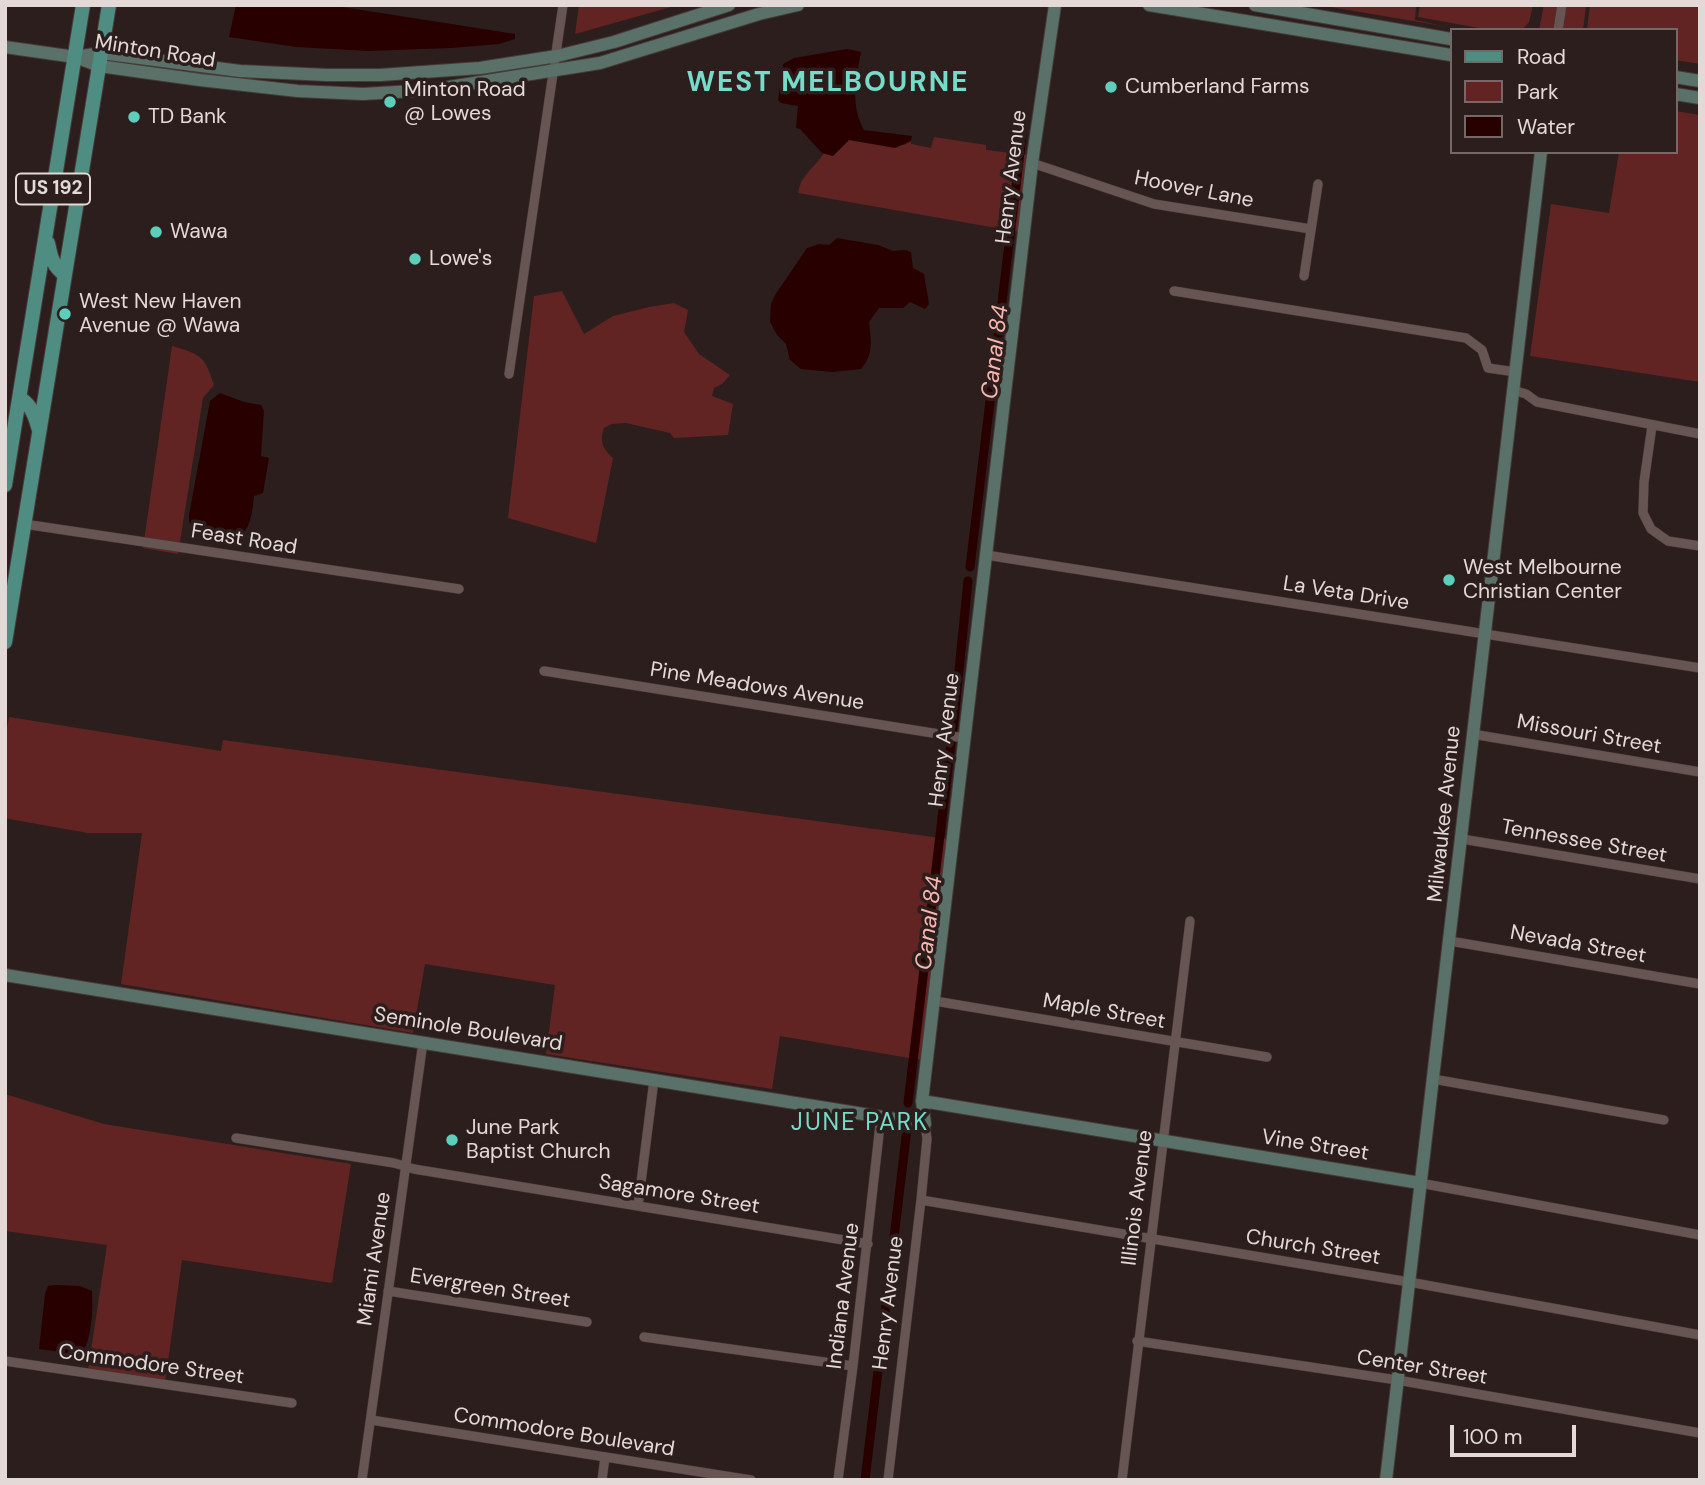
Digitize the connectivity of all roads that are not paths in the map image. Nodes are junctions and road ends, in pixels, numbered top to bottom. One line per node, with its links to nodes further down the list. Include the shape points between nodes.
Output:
1 (83, 5): 16 (main road, US 192)
2 (109, 5): 17 (main road, US 192)
3 (563, 5): 15 (street)
4 (729, 5): 15 (street, Minton Road)
5 (798, 5): 10 (street, Minton Road)
6 (1055, 5): 24 (street, Henry Avenue)
7 (1149, 5): 14 (street)
8 (1255, 5): 12 (street)
9 (1562, 5): 11 (street)
10 (781, 7): 18 (street, Minton Road, via 600,63)
11 (1558, 28)
12 (1450, 39)
13 (5, 47): 16 (street, Minton Road)
14 (1450, 55)
15 (557, 56): 17 (street, Minton Road, via 480,68 380,75 240,71); 18 (street)
16 (75, 57): 17 (street, Minton Road); 27 (main road, US 192)
17 (100, 59): 18 (street, Minton Road, via 286,89 363,94 430,90); 29 (main road, US 192)
18 (553, 71): 35 (street)
19 (1677, 77): 20 (street)
20 (1700, 81)
21 (1677, 94): 22 (street)
22 (1700, 98)
23 (1542, 154): 34 (street, Milwaukee Avenue)
24 (1032, 163): 26 (street, Hoover Lane, via 1154,204); 45 (street, Henry Avenue)
25 (1318, 184): 26 (street)
26 (1311, 229): 30 (street)
27 (46, 235): 28 (main road, US 192); 29 (main road, via 52,261)
28 (40, 272): 32 (main road, via 53,284); 33 (main road, US 192)
29 (65, 275): 32 (main road, US 192)
30 (1304, 276)
31 (1174, 291): 34 (street, via 1466,338 1482,350 1488,368)
32 (59, 311): 37 (main road, US 192)
33 (25, 365): 37 (main road, via 32,382); 38 (main road, US 192)
34 (1516, 372): 36 (street, Milwaukee Avenue)
35 (509, 374)
36 (1513, 390): 39 (street, via 1537,402); 50 (street, Milwaukee Avenue)
37 (46, 391): 40 (main road, US 192)
38 (20, 398): 40 (main road, via 33,411); 42 (main road, US 192)
39 (1652, 426): 41 (street); 44 (street, via 1643,513 1651,529 1668,541)
40 (40, 431): 43 (main road, US 192)
41 (1700, 434)
42 (5, 485)
43 (24, 524): 46 (main road, US 192); 47 (street, Feast Road)
44 (1700, 546)
45 (986, 555): 50 (street, La Veta Drive); 55 (street, Henry Avenue)
46 (10, 578): 49 (main road, US 192)
47 (459, 589)
48 (5, 608): 49 (main road)
49 (8, 624): 51 (main road, US 192)
50 (1485, 633): 52 (street, La Veta Drive); 54 (street, Milwaukee Avenue)
51 (5, 642)
52 (1700, 668)
53 (544, 671): 55 (street, Pine Meadows Avenue)
54 (1472, 734): 56 (street, Missouri Street); 57 (street, Milwaukee Avenue)
55 (964, 738): 63 (street, Henry Avenue)
56 (1700, 772)
57 (1462, 839): 58 (street, Tennessee Street); 60 (street, Milwaukee Avenue)
58 (1700, 879)
59 (1190, 921): 64 (street, Illinois Avenue)
60 (1450, 941): 62 (street, Nevada Street); 67 (street, Milwaukee Avenue)
61 (5, 975): 65 (street, Seminole Boulevard)
62 (1700, 984)
63 (935, 1001): 64 (street, Maple Street); 69 (street, Henry Avenue)
64 (1175, 1041): 66 (street, Maple Street); 74 (street, Illinois Avenue)
65 (423, 1042): 68 (street, Seminole Boulevard); 75 (street, Miami Avenue)
66 (1267, 1057)
67 (1433, 1079): 71 (street); 76 (street, Milwaukee Avenue)
68 (654, 1080): 70 (street, Seminole Boulevard); 78 (street)
69 (922, 1101): 72 (street, Henry Avenue); 74 (street, Vine Street)
70 (881, 1116): 72 (street, Seminole Boulevard); 81 (street, Indiana Avenue)
71 (1664, 1120)
72 (925, 1124): 77 (street, Henry Avenue)
73 (236, 1138): 75 (street, Sagamore Street)
74 (1162, 1140): 76 (street, Vine Street); 80 (street, Illinois Avenue)
75 (405, 1165): 78 (street, Sagamore Street); 83 (street, Miami Avenue)
76 (1420, 1183): 79 (street, Vine Street); 82 (street, Milwaukee Avenue)
77 (921, 1200): 80 (street, Church Street); 99 (street, Henry Avenue)
78 (638, 1206): 81 (street, Sagamore Street)
79 (1700, 1235)
80 (1150, 1239): 82 (street, Church Street); 87 (street, Illinois Avenue)
81 (868, 1244): 89 (street, Indiana Avenue)
82 (1409, 1282): 85 (street, Church Street); 90 (street, Milwaukee Avenue)
83 (388, 1291): 84 (street, Evergreen Street); 92 (street, Miami Avenue)
84 (587, 1322)
85 (1700, 1335)
86 (644, 1337): 89 (street)
87 (1137, 1341): 90 (street, Center Street); 100 (street, Illinois Avenue)
88 (5, 1361): 91 (street, Commodore Street)
89 (853, 1366): 98 (street, Indiana Avenue)
90 (1397, 1380): 93 (street, Center Street); 101 (street, Milwaukee Avenue)
91 (292, 1403)
92 (371, 1420): 94 (street, Commodore Boulevard); 95 (street, Miami Avenue)
93 (1700, 1433)
94 (605, 1457): 96 (street); 97 (street, Commodore Boulevard)
95 (362, 1480)
96 (602, 1480)
97 (751, 1480)
98 (838, 1480)
99 (888, 1480)
100 (1122, 1480)
101 (1386, 1480)

